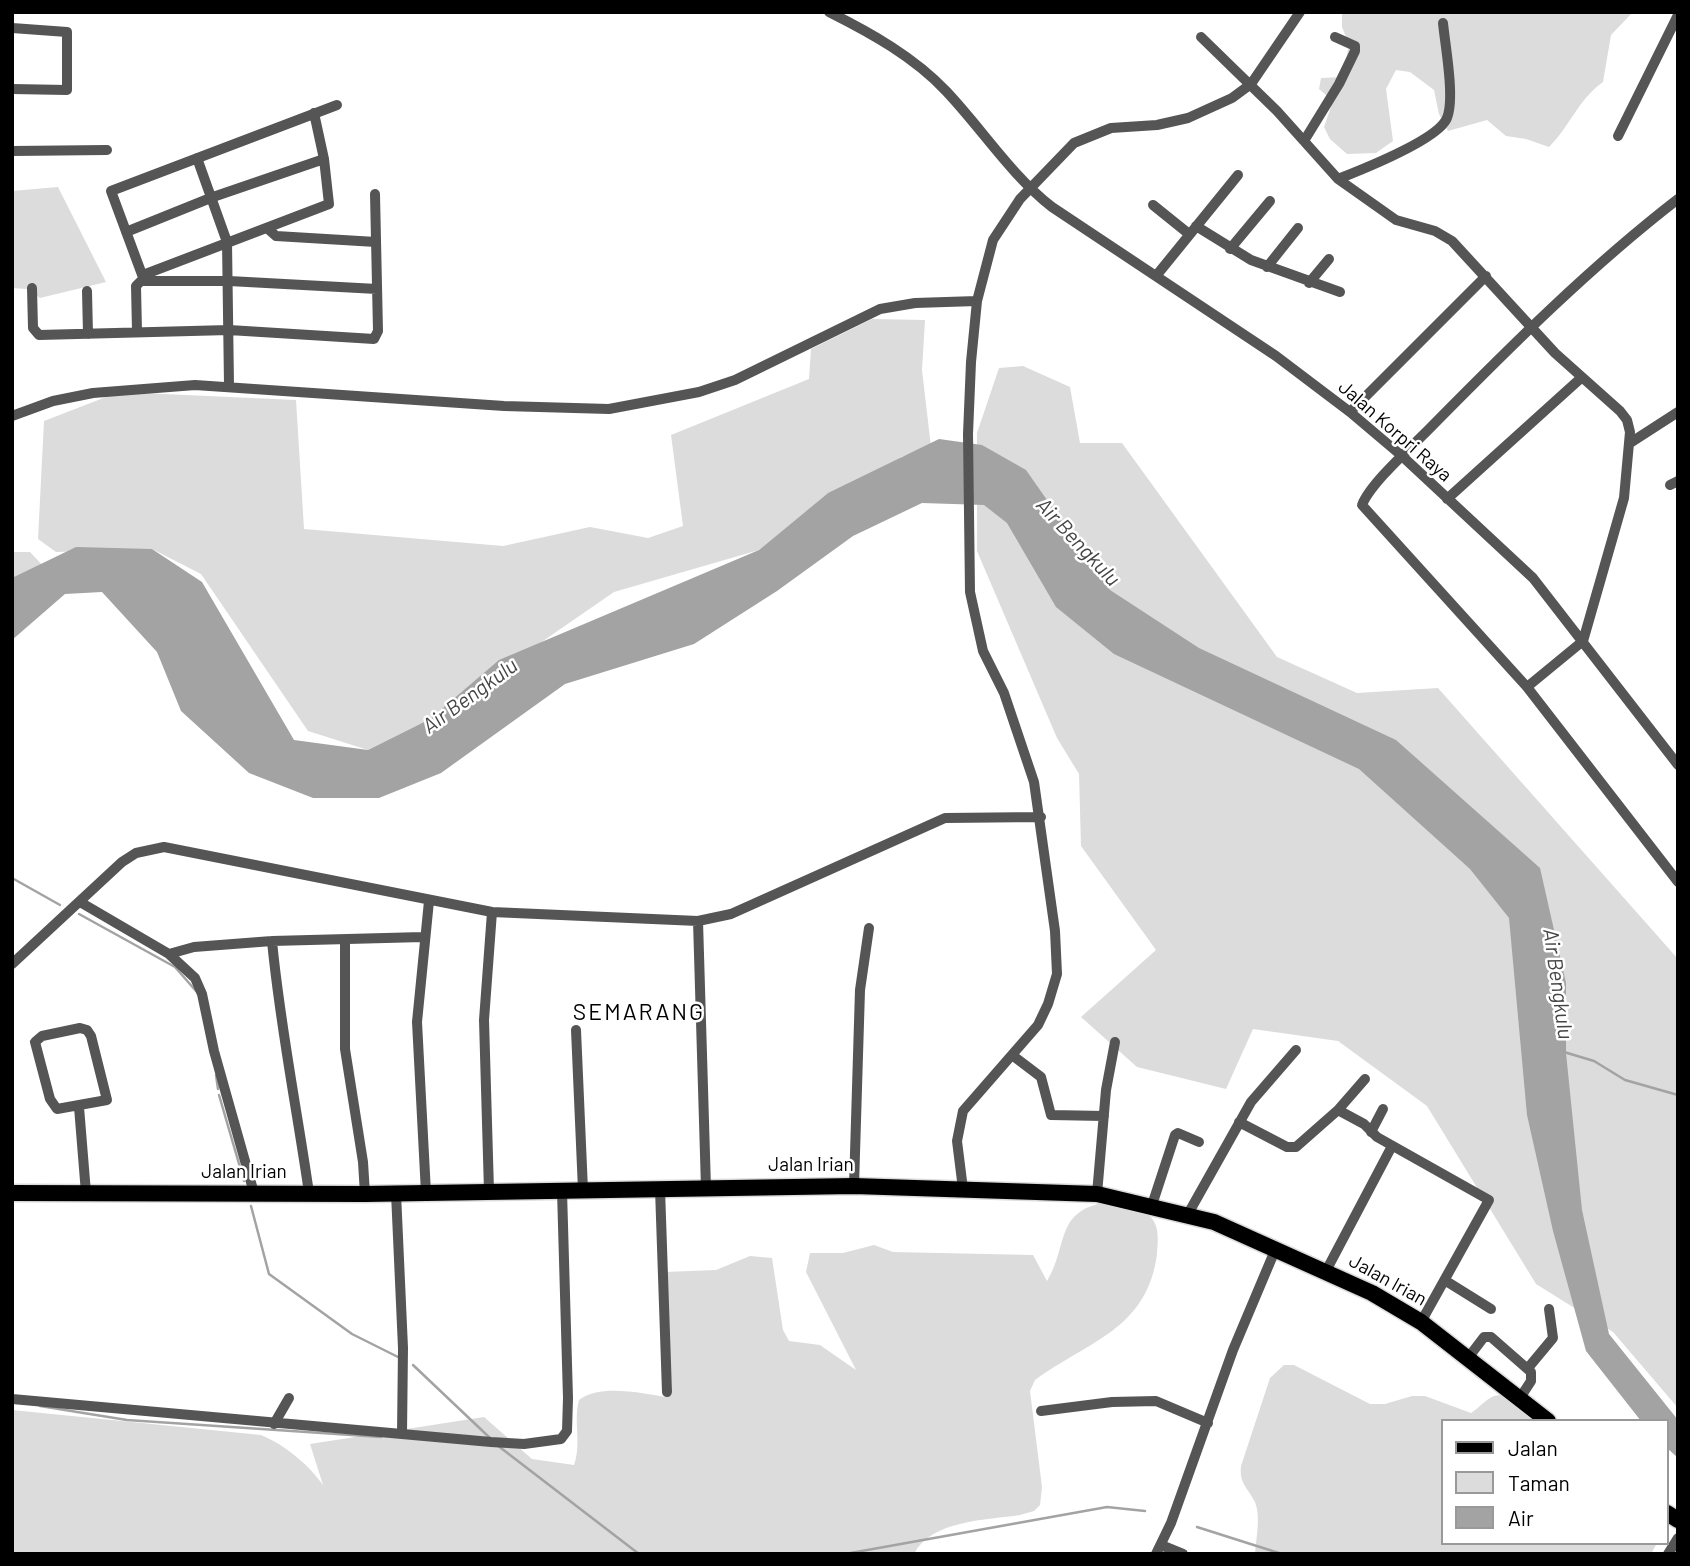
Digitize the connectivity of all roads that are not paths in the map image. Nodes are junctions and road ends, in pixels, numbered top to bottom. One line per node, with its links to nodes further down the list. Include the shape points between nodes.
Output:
1 (830, 12): 20 (street, Jalan Korpri Raya, via 883,41 936,81)
2 (1300, 12): 8 (street)
3 (1678, 15): 12 (street)
4 (1443, 23): 19 (street, via 1449,102 1446,121 1382,161)
5 (12, 28): 9 (street, via 67,32 67,90)
6 (1201, 37): 8 (street)
7 (1335, 37): 13 (street, via 1354,46 1355,51)
8 (1251, 85): 13 (street); 20 (street, via 1188,118 1085,136)
9 (12, 89)
10 (337, 105): 11 (street)
11 (314, 113): 16 (street); 17 (street)
12 (1618, 136)
13 (1304, 141): 19 (street)
14 (107, 150): 15 (street)
15 (12, 151)
16 (197, 158): 22 (street); 29 (street, via 111,191)
17 (324, 159): 22 (street); 26 (street, via 329,204)
18 (1238, 175): 28 (street)
19 (1338, 179): 36 (street, via 1396,220 1446,237)
20 (1031, 187): 35 (street, Jalan Korpri Raya, via 1052,207); 44 (street, via 998,229)
21 (375, 194): 31 (street)
22 (213, 197): 29 (street); 30 (street)
23 (1678, 199): 45 (street)
24 (1270, 201): 32 (street)
25 (1153, 205): 28 (street)
26 (267, 228): 30 (street); 31 (street, via 276,236)
27 (1298, 228): 34 (street)
28 (1193, 230): 32 (street); 35 (street)
29 (126, 232): 37 (street)
30 (227, 242): 37 (street); 38 (street)
31 (376, 242): 41 (street)
32 (1230, 249): 34 (street)
33 (1329, 259): 39 (street)
34 (1267, 267): 39 (street)
35 (1156, 276): 51 (street, Jalan Korpri Raya)
36 (1486, 276): 45 (street); 51 (street)
37 (144, 277): 38 (street); 47 (street, via 136,286)
38 (229, 281): 41 (street); 46 (street)
39 (1310, 283): 43 (street)
40 (32, 288): 48 (street, via 35,333)
41 (377, 289): 46 (street, via 378,331 374,339)
42 (87, 291): 48 (street)
43 (1340, 292)
44 (977, 301): 50 (street, via 880,309 735,380 699,392 609,409 503,406); 61 (street, via 968,434 969,571 976,628 1024,748)
45 (1530, 328): 49 (street); 56 (street)
46 (229, 330): 47 (street); 50 (street)
47 (137, 331): 48 (street)
48 (88, 334)
49 (1581, 378): 55 (street, via 1626,418); 57 (street)
50 (229, 385): 53 (street, via 93,393)
51 (1350, 412): 56 (street, Jalan Korpri Raya)
52 (1674, 414): 54 (street); 55 (street)
53 (12, 416)
54 (1678, 428)
55 (1630, 443): 58 (street, via 1624,498)
56 (1402, 456): 57 (street, Jalan Korpri Raya); 59 (street, via 1363,501 1363,507)
57 (1447, 499): 58 (street, Jalan Korpri Raya, via 1533,578)
58 (1583, 641): 59 (street); 60 (street, Jalan Korpri Raya)
59 (1527, 687): 62 (street)
60 (1678, 765)
61 (1041, 817): 66 (street, via 945,818 742,910); 76 (street, via 1056,974 1038,1025)
62 (1678, 882)
63 (429, 901): 64 (street, via 163,847 136,853 122,862); 65 (street); 68 (street)
64 (80, 902): 71 (street); 72 (street)
65 (492, 912): 66 (street); 91 (street, via 484,1020)
66 (698, 922): 87 (street)
67 (869, 928): 86 (street, via 860,990)
68 (423, 937): 69 (street); 93 (street, via 417,1022)
69 (345, 940): 70 (street); 99 (street, via 345,1049)
70 (272, 941): 71 (street, via 194,947); 97 (street, via 281,1029)
71 (169, 954): 96 (street, via 195,978 202,994)
72 (12, 964)
73 (576, 1030): 90 (street)
74 (1115, 1042): 81 (street)
75 (1296, 1050): 82 (street, via 1251,1102)
76 (1012, 1055): 81 (street, via 1041,1077 1051,1115); 89 (street, via 963,1111 957,1141)
77 (1364, 1079): 80 (street)
78 (79, 1107): 78 (street, via 60,1110 52,1106 35,1044 39,1037 80,1028 89,1032 107,1100); 95 (street)
79 (1383, 1109): 83 (street)
80 (1338, 1110): 82 (street, via 1293,1147); 83 (street)
81 (1104, 1116): 100 (street)
82 (1240, 1122): 102 (street)
83 (1371, 1132): 85 (street)
84 (1199, 1142): 101 (street, via 1175,1135)
85 (1392, 1146): 104 (street); 105 (street, via 1489,1200)
86 (854, 1186): 87 (main road, Jalan Irian); 89 (main road, Jalan Irian)
87 (706, 1188): 88 (main road, Jalan Irian)
88 (660, 1189): 90 (main road, Jalan Irian); 111 (street)
89 (964, 1189): 100 (main road, Jalan Irian)
90 (583, 1190): 92 (main road, Jalan Irian)
91 (489, 1191): 92 (main road, Jalan Irian); 93 (main road, Jalan Irian)
92 (562, 1191): 119 (street, via 567,1431 561,1439 549,1442)
93 (426, 1192): 98 (main road, Jalan Irian)
94 (12, 1193): 95 (main road, Jalan Irian)
95 (86, 1193): 96 (main road, Jalan Irian)
96 (254, 1193): 97 (main road, Jalan Irian)
97 (309, 1193): 99 (main road, Jalan Irian)
98 (396, 1193): 99 (main road, Jalan Irian); 119 (street)
99 (365, 1194)
100 (1097, 1194): 101 (main road, Jalan Irian)
101 (1152, 1205): 102 (main road, Jalan Irian)
102 (1188, 1214): 103 (main road, Jalan Irian)
103 (1276, 1248): 104 (main road, Jalan Irian); 117 (street)
104 (1326, 1271): 108 (main road, Jalan Irian)
105 (1446, 1281): 106 (street); 108 (street)
106 (1491, 1309)
107 (1549, 1309): 110 (street, via 1553,1338)
108 (1421, 1322): 109 (main road, Jalan Irian)
109 (1468, 1358): 110 (street, via 1488,1336); 113 (main road, Jalan Irian)
110 (1528, 1368): 113 (street, via 1532,1378)
111 (667, 1392)
112 (289, 1398): 118 (street)
113 (1520, 1398): 116 (main road, Jalan Irian)
114 (12, 1399): 118 (street)
115 (1041, 1410): 117 (street, via 1156,1401)
116 (1546, 1419)
117 (1208, 1423): 121 (street)
118 (274, 1424): 119 (street)
119 (402, 1434)
120 (1678, 1538): 123 (street)
121 (1158, 1550): 122 (street)
122 (1184, 1554)
123 (1668, 1554)

